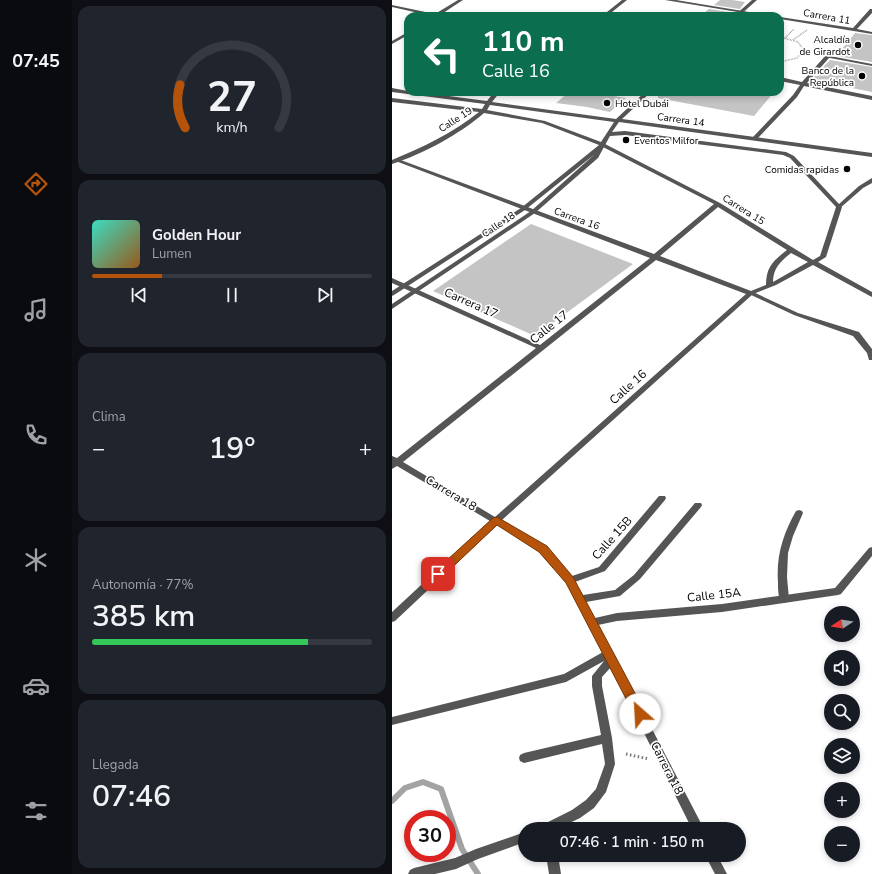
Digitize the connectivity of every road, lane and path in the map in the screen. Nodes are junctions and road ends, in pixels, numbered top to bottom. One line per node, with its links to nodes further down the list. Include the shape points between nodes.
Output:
1 (461, 0): 9 (street)
2 (625, 0): 10 (street)
3 (668, 0): 7 (street)
4 (755, 0): 7 (street)
5 (392, 6): 8 (street)
6 (872, 10): 14 (street)
7 (742, 11): 11 (street)
8 (419, 12)
9 (443, 12)
10 (609, 12)
11 (748, 12)
12 (784, 19): 14 (street, Carrera 11)
13 (793, 30): 18 (path)
14 (854, 30): 16 (street, Carrera 11)
15 (804, 32): 19 (path)
16 (872, 33)
17 (404, 36): 20 (street)
18 (785, 38): 19 (path)
19 (793, 40): 21 (path, via 803,47 803,52 794,59)
20 (392, 43)
21 (784, 61)
22 (872, 65): 24 (street, via 828,56)
23 (784, 81): 24 (street)
24 (803, 84): 30 (street); 36 (street)
25 (392, 90): 26 (street, Carrera 14)
26 (404, 92)
27 (437, 96): 32 (street, Carrera 14)
28 (492, 96): 32 (street, Calle 19)
29 (644, 96): 34 (street, Calle 18)
30 (872, 98)
31 (392, 100): 33 (street)
32 (489, 103): 33 (street, Calle 19); 34 (street, Carrera 14)
33 (483, 111): 37 (street, via 543,122); 39 (street, Calle 19, via 454,133)
34 (618, 120): 35 (street, Calle 18); 36 (street, Carrera 14)
35 (609, 134): 37 (street, Calle 18); 42 (street, Carrera 14, via 625,133 784,153 792,157)
36 (755, 138): 38 (street, Carrera 14)
37 (602, 145): 41 (street, Carrera 15); 43 (street, Calle 18); 44 (street, Calle 18, via 596,157)
38 (872, 155)
39 (394, 161): 43 (street, Carrera 16)
40 (872, 180): 42 (street, Calle 16)
41 (718, 204): 45 (street, Carrera 15); 46 (street, Calle 17)
42 (839, 207): 49 (street, Calle 16, via 823,257)
43 (523, 208): 44 (street, Carrera 16); 48 (street, Calle 18)
44 (533, 212): 46 (street, Carrera 16); 50 (street, Calle 18)
45 (791, 250): 49 (street, via 773,265 769,272); 53 (street, Carrera 15)
46 (655, 257): 51 (street, Carrera 16); 55 (street, Calle 17)
47 (392, 280): 48 (street, Carrera 17)
48 (404, 286): 50 (street, Carrera 17); 52 (street, Calle 18)
49 (769, 286): 51 (street, Calle 16)
50 (416, 291): 54 (street, Calle 18); 55 (street, Carrera 17)
51 (751, 293): 56 (street, Carrera 16, via 796,314 856,334); 61 (street, Calle 16)
52 (392, 294)
53 (872, 295)
54 (392, 307)
55 (541, 348): 57 (street, Calle 17)
56 (872, 358)
57 (394, 462): 61 (street, Carrera 18)
58 (662, 498): 63 (street, Calle 15B, via 602,569)
59 (698, 505): 64 (street, via 637,577 617,593)
60 (799, 513): 65 (street, via 786,540 782,587)
61 (497, 520): 63 (street, Carrera 18, via 543,549); 66 (street, Calle 16)
62 (872, 550): 65 (street, Calle 15A, via 838,591)
63 (570, 580): 64 (street, Carrera 18)
64 (580, 599): 67 (street, Carrera 18)
65 (784, 599): 67 (street, Calle 15A, via 722,608 617,617)
66 (392, 618)
67 (593, 622): 68 (street, Carrera 18)
68 (610, 657): 69 (street, via 566,678); 70 (street, via 597,676); 73 (street, Carrera 18)
69 (392, 720)
70 (607, 738): 72 (street); 74 (street, via 610,764 601,792 590,804)
71 (626, 754): 73 (path)
72 (524, 758)
73 (664, 763): 75 (street, Carrera 18)
74 (561, 822)
75 (694, 822)
76 (518, 839): 79 (street, via 456,863)
77 (553, 862): 80 (street)
78 (715, 862): 81 (street)
79 (414, 874)
80 (554, 874)
81 (721, 874)

